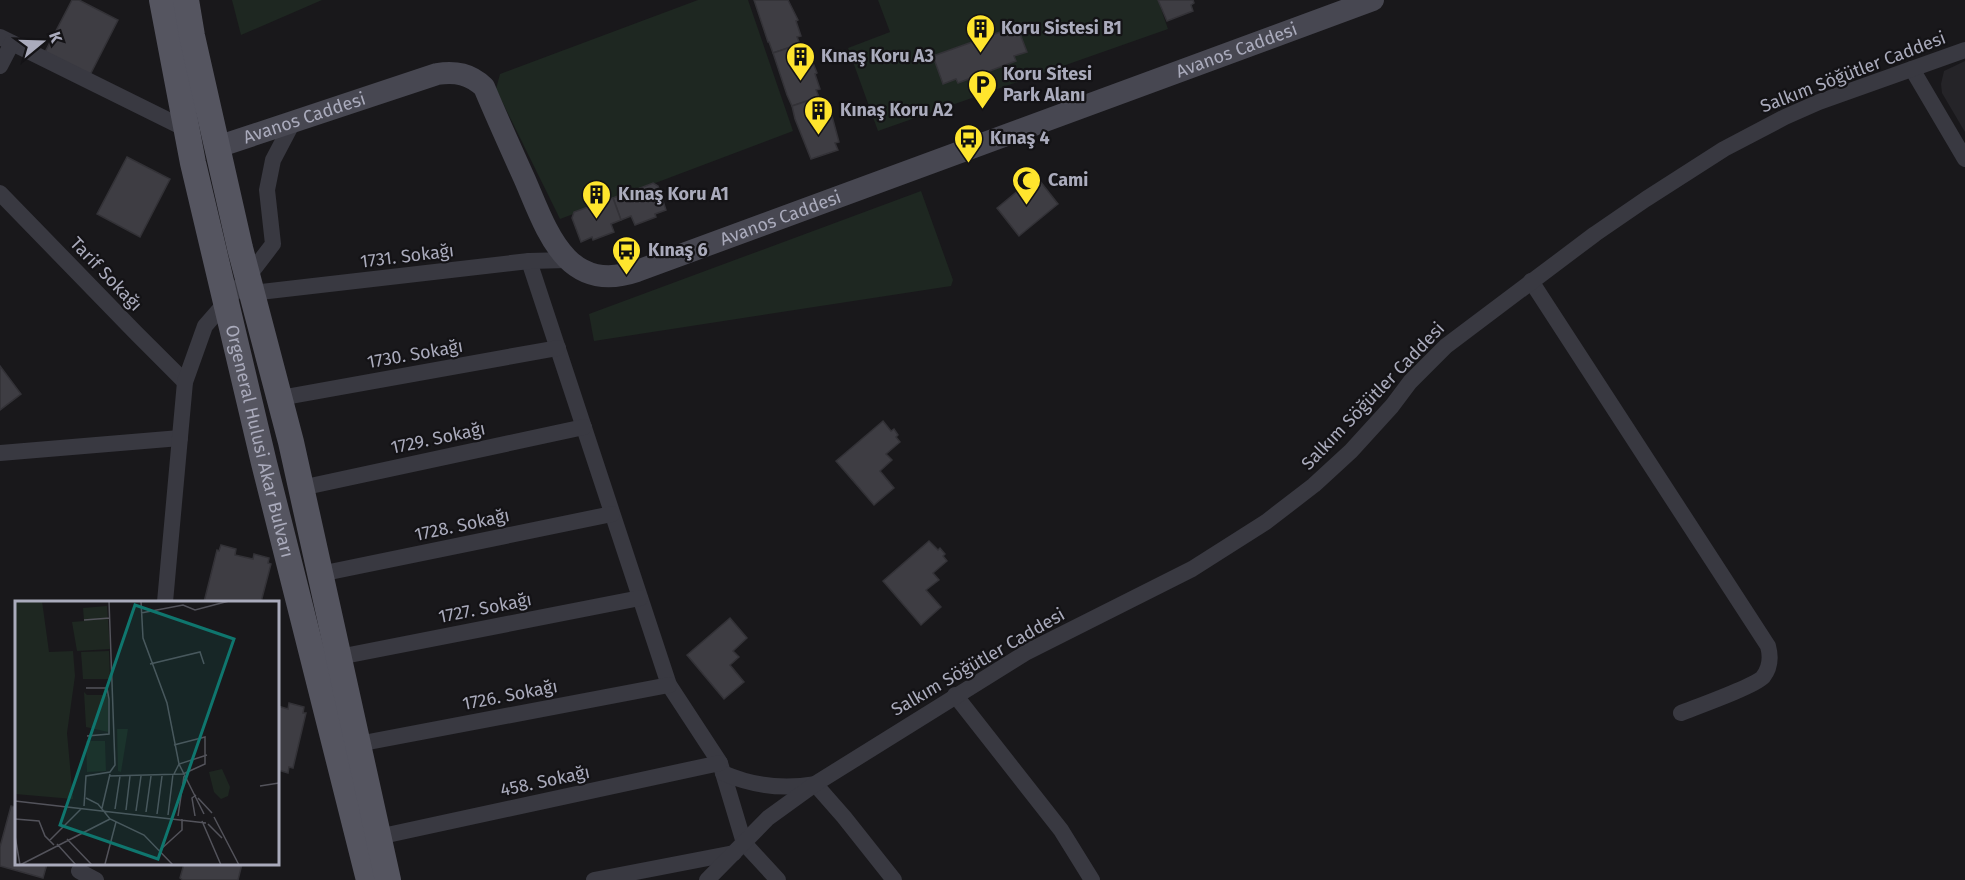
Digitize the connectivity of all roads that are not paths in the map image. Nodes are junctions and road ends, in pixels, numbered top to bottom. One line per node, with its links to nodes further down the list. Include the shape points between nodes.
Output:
1 (162, 0): 9 (main road, Orgeneral Hulusi Akar Bulvarı)
2 (186, 0): 10 (main road, Orgeneral Hulusi Akar Bulvarı)
3 (1373, 0): 13 (street, Avanos Caddesi, via 627,275 594,274)
4 (6, 40): 6 (street); 9 (street)
5 (1965, 50): 7 (street, Salkım Söğütler Caddesi)
6 (0, 66)
7 (1912, 69): 11 (street); 15 (street, Salkım Söğütler Caddesi, via 1819,102 1751,133 1646,199)
8 (293, 122): 10 (street, Avanos Caddesi); 13 (street, Avanos Caddesi, via 437,74 456,72 472,78 484,87 545,228); 16 (street, via 273,160 267,190 273,244)
9 (186, 129): 17 (main road, Orgeneral Hulusi Akar Bulvarı)
10 (217, 147): 16 (main road, Orgeneral Hulusi Akar Bulvarı)
11 (1965, 159)
12 (0, 193): 19 (street, Tarif Sokağı)
13 (567, 260): 14 (street, 1731. Sokağı)
14 (529, 261): 16 (street, 1731. Sokağı); 18 (street)
15 (1531, 281): 31 (street, Salkım Söğütler Caddesi, via 1446,346 1351,451 1266,522 1192,569 1027,652); 32 (street, via 1768,646 1769,666 1758,681)
16 (250, 285): 17 (street); 20 (main road, Orgeneral Hulusi Akar Bulvarı)
17 (225, 301): 19 (street, via 204,326); 40 (main road, Orgeneral Hulusi Akar Bulvarı)
18 (558, 348): 20 (street, 1730. Sokağı); 21 (street)
19 (185, 381): 22 (street)
20 (280, 398): 24 (main road, Orgeneral Hulusi Akar Bulvarı)
21 (584, 427): 24 (street, 1729. Sokağı); 25 (street)
22 (180, 438): 23 (street); 28 (street)
23 (0, 453)
24 (301, 488): 26 (main road, Orgeneral Hulusi Akar Bulvarı)
25 (612, 514): 26 (street, 1728. Sokağı); 27 (street)
26 (320, 574): 29 (main road, Orgeneral Hulusi Akar Bulvarı)
27 (640, 598): 29 (street, 1727. Sokağı); 30 (street)
28 (165, 601)
29 (339, 657): 33 (main road, Orgeneral Hulusi Akar Bulvarı)
30 (669, 685): 33 (street, 1726. Sokağı); 34 (street)
31 (955, 695): 35 (street, Salkım Söğütler Caddesi); 46 (street, via 1061,830)
32 (1681, 713)
33 (358, 744): 36 (main road, Orgeneral Hulusi Akar Bulvarı)
34 (721, 768): 35 (street, via 751,784 799,787); 36 (street, 458. Sokağı); 37 (street)
35 (815, 783): 37 (street, Salkım Söğütler Caddesi, via 768,818); 45 (street)
36 (378, 837): 41 (main road, Orgeneral Hulusi Akar Bulvarı)
37 (739, 848): 42 (street); 43 (street, Salkım Söğütler Caddesi); 44 (street)
38 (78, 871): 39 (street)
39 (96, 880)
40 (369, 880)
41 (388, 880)
42 (594, 880)
43 (708, 880)
44 (778, 880)
45 (894, 880)
46 (1092, 880)

